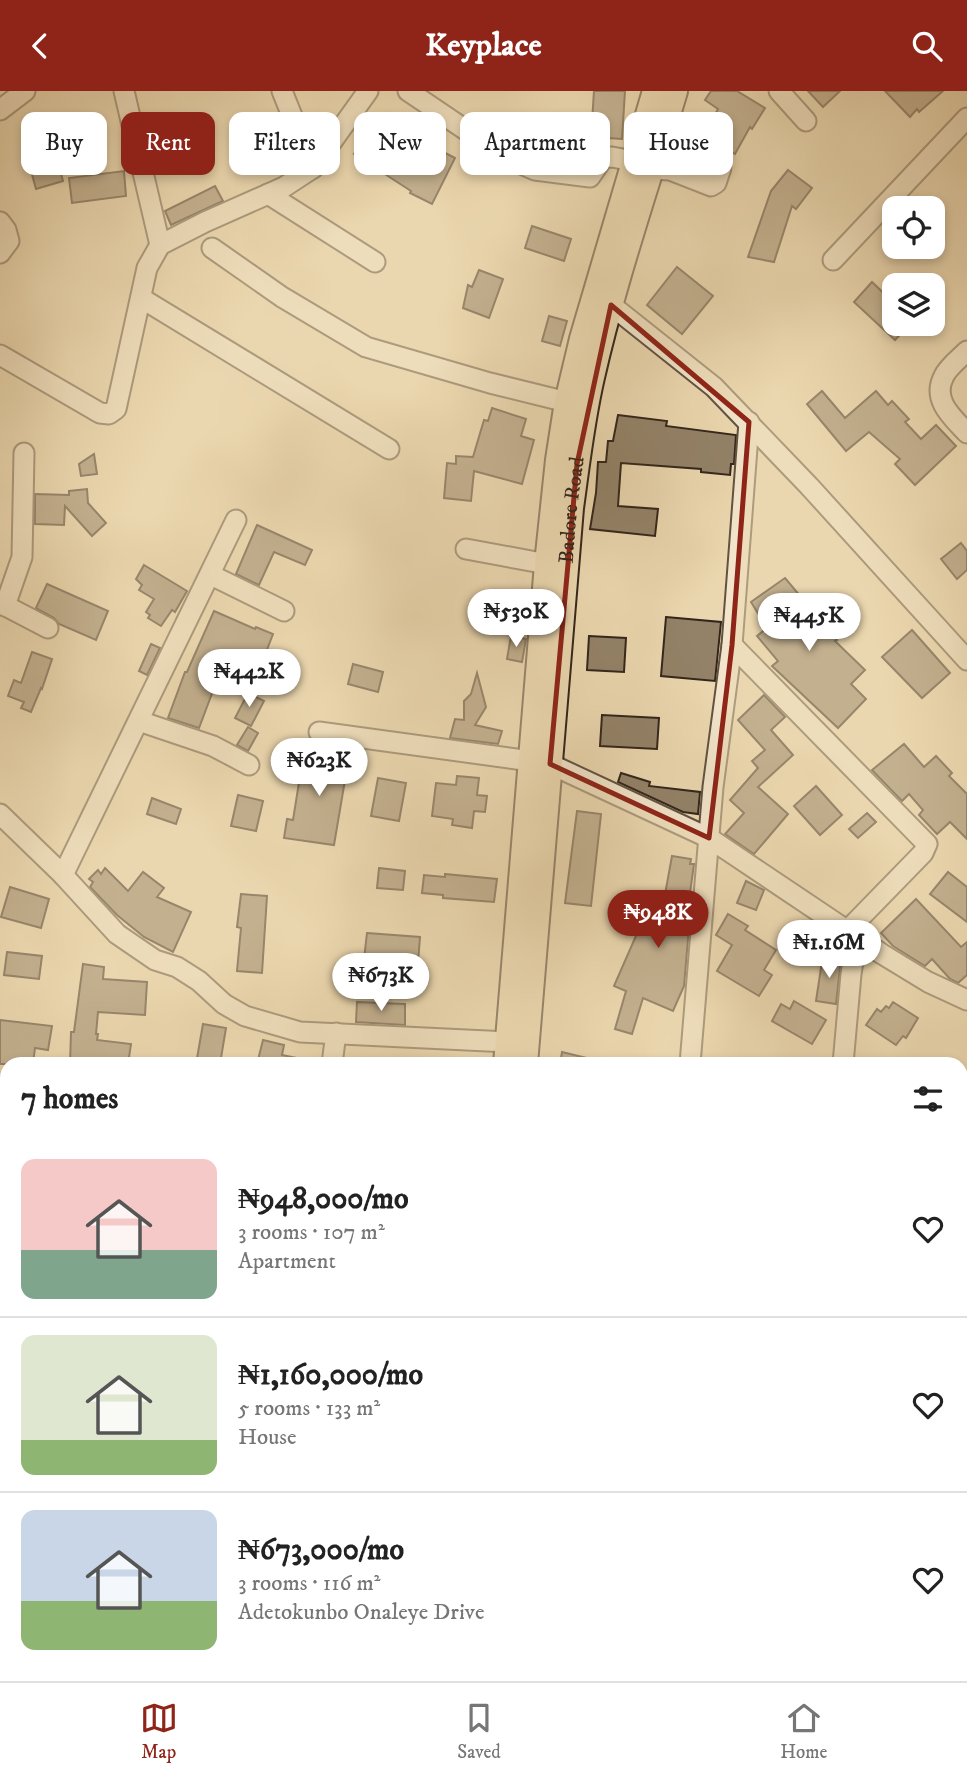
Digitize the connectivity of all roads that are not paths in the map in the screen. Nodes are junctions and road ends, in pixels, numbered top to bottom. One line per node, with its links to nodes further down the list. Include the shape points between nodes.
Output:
1 (25, 91): 9 (street)
2 (124, 91): 26 (street)
3 (282, 91): 10 (street)
4 (368, 91): 16 (street)
5 (408, 91): 15 (street)
6 (654, 91): 11 (main road, Badore Road)
7 (675, 91): 12 (main road, Badore Road)
8 (779, 91): 14 (street)
9 (0, 110)
10 (290, 112)
11 (653, 112)
12 (674, 112)
13 (967, 118): 29 (street)
14 (806, 121)
15 (460, 126)
16 (340, 130)
17 (302, 175): 24 (street)
18 (574, 175): 19 (street)
19 (591, 175)
20 (648, 175): 35 (main road, Badore Road, via 585,327)
21 (649, 175): 32 (main road, Badore Road)
22 (678, 175): 23 (street, via 711,185)
23 (719, 175)
24 (268, 194): 26 (street); 30 (street)
25 (0, 222): 28 (street, via 9,241)
26 (160, 245): 31 (street, via 147,268)
27 (212, 248): 35 (street, via 366,347)
28 (0, 253)
29 (832, 260)
30 (375, 262)
31 (141, 298): 34 (street, via 116,409 109,414); 38 (street)
32 (611, 305): 36 (street, via 714,387); 48 (main road, Badore Road, via 577,464)
33 (967, 351): 37 (street, via 943,376 941,390 942,406)
34 (0, 355)
35 (567, 402): 42 (main road, Badore Road)
36 (749, 422): 47 (street); 49 (street)
37 (967, 433)
38 (389, 449)
39 (24, 453): 44 (street, via 22,557)
40 (236, 520): 43 (street)
41 (466, 549): 42 (street)
42 (547, 564): 48 (main road, Badore Road)
43 (211, 575): 45 (street); 50 (street)
44 (3, 604): 46 (street)
45 (284, 611)
46 (48, 628)
47 (732, 645): 55 (street); 57 (street, via 927,844)
48 (549, 660): 52 (main road, Badore Road)
49 (967, 660)
50 (139, 721): 53 (street, via 213,746); 56 (street)
51 (319, 732): 52 (street)
52 (541, 762): 55 (street); 60 (main road, Badore Road); 62 (main road, Badore Road)
53 (250, 765)
54 (0, 814): 56 (street)
55 (709, 838): 57 (street); 63 (street)
56 (63, 875): 59 (street, via 117,934 155,960 199,981 224,1005 300,1032)
57 (853, 933): 58 (street, via 928,982); 64 (street)
58 (967, 1000)
59 (336, 1033): 60 (street); 61 (street)
60 (507, 1053)
61 (333, 1057)
62 (525, 1057)
63 (691, 1057)
64 (844, 1057)

